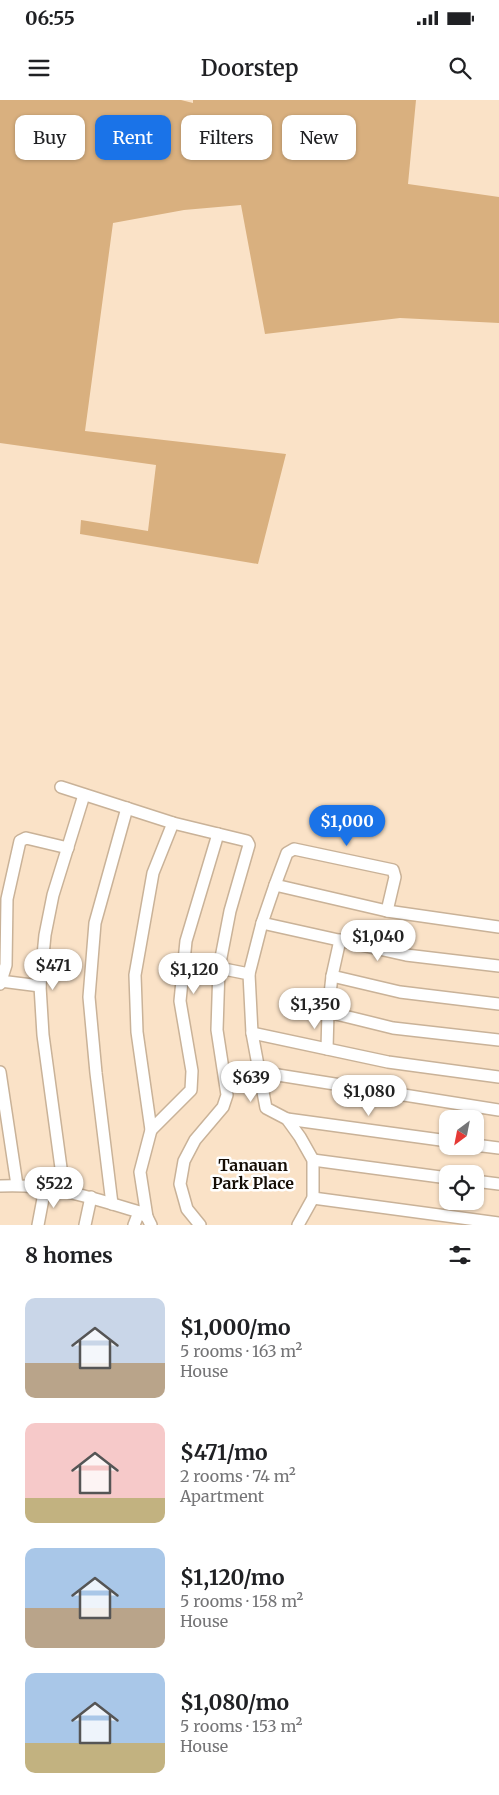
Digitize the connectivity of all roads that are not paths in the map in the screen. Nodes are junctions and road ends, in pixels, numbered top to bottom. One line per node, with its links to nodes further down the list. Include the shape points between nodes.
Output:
1 (60, 787): 2 (street)
2 (84, 795): 3 (street); 6 (street)
3 (128, 808): 4 (street); 42 (street, via 95,923 89,997)
4 (173, 823): 5 (street); 28 (street, via 153,873 135,975 137,1032)
5 (218, 834): 13 (street, via 247,841 249,846 230,911); 28 (street, via 186,941 180,1001 192,1071 191,1090)
6 (68, 848): 16 (street, via 26,838 20,841 7,899 6,965); 17 (street, via 48,919)
7 (275, 885): 8 (street); 8 (street, via 287,853 294,849 393,870 395,877); 9 (street)
8 (388, 912): 10 (street)
9 (262, 923): 11 (street); 14 (street)
10 (499, 927)
11 (340, 940): 12 (street, via 406,955); 15 (street)
12 (499, 966)
13 (219, 968): 14 (street); 48 (street, via 217,1030 227,1095 223,1107 195,1140 184,1161 180,1184 187,1210)
14 (249, 974): 20 (street)
15 (332, 976): 18 (street, via 400,992); 19 (street)
16 (0, 982): 17 (street)
17 (40, 986): 39 (street, via 43,1034)
18 (499, 1004)
19 (328, 1012): 21 (street, via 393,1028); 22 (street)
20 (252, 1033): 22 (street); 24 (street)
21 (499, 1040)
22 (327, 1049): 25 (street, via 388,1062)
23 (0, 1072): 36 (street)
24 (259, 1072): 26 (street); 27 (street, via 266,1108)
25 (499, 1077)
26 (499, 1110)
27 (287, 1118): 29 (street); 32 (street)
28 (151, 1130): 43 (street, via 140,1172)
29 (439, 1140)
30 (484, 1146): 31 (street)
31 (499, 1148)
32 (313, 1160): 33 (street); 41 (street)
33 (439, 1177)
34 (484, 1182): 35 (street)
35 (499, 1184)
36 (17, 1185): 37 (street); 38 (street)
37 (0, 1186)
38 (45, 1188): 39 (street); 45 (street)
39 (64, 1190): 40 (street)
40 (91, 1197): 42 (street); 46 (street)
41 (313, 1198): 44 (street); 49 (street)
42 (112, 1204): 43 (street)
43 (146, 1218): 47 (street)
44 (499, 1223)
45 (38, 1225)
46 (85, 1225)
47 (134, 1225)
48 (200, 1225)
49 (298, 1225)

